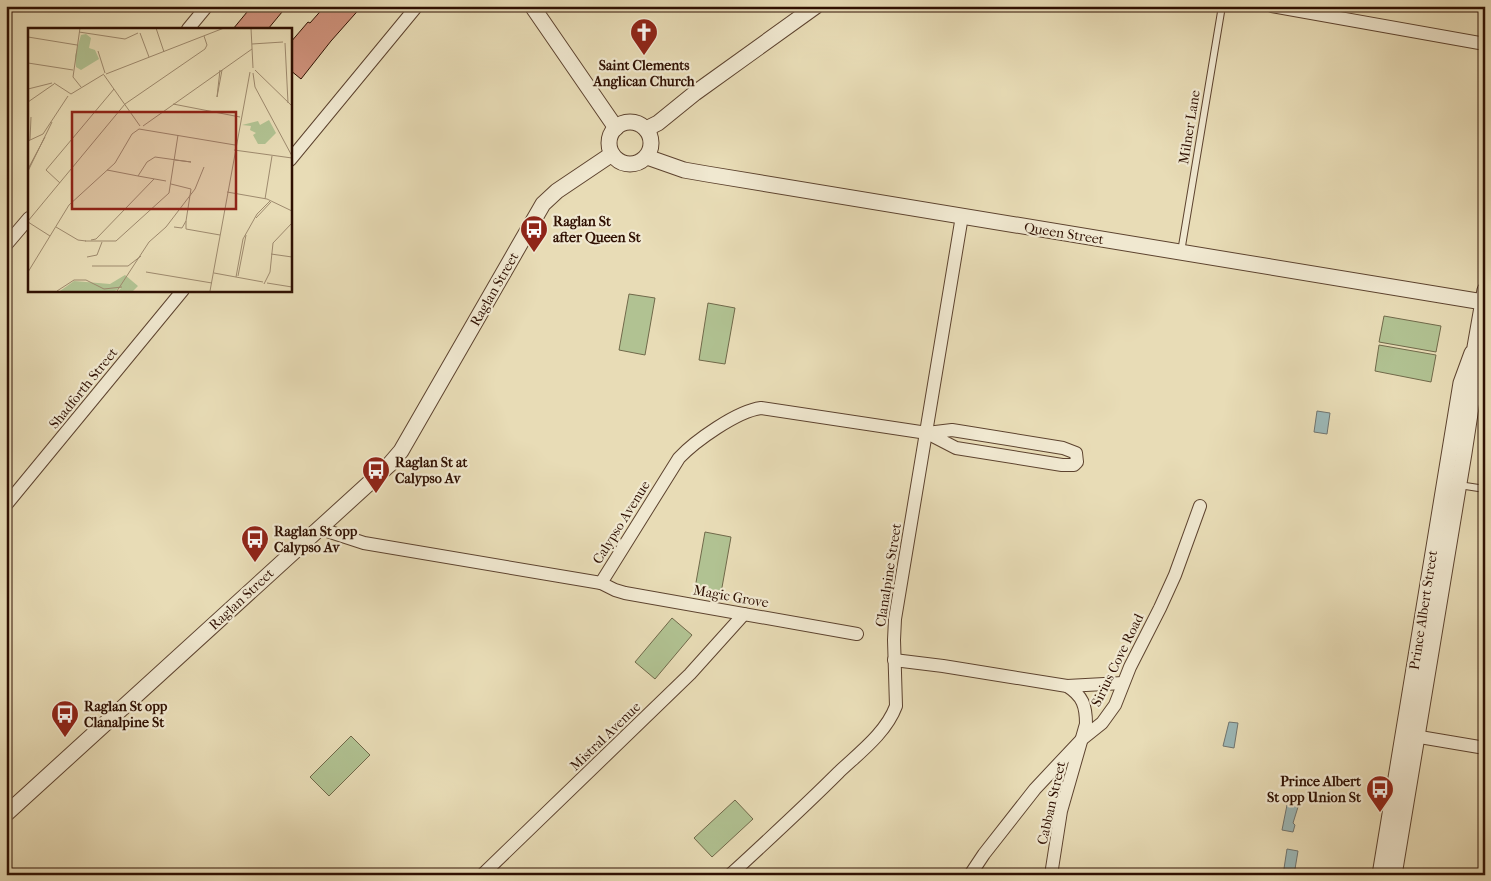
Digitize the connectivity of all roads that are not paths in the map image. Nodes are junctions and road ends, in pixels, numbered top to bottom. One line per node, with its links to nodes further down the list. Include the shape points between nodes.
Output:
1 (207, 6): 7 (street)
2 (416, 6): 13 (street)
3 (532, 6): 9 (street)
4 (816, 6): 10 (street)
5 (1222, 6): 17 (lane, Milner Lane)
6 (1272, 6): 8 (street)
7 (189, 28)
8 (1485, 44)
9 (616, 128): 10 (street, via 626,122 634,122); 11 (street, via 609,139)
10 (646, 129): 12 (street, via 652,139)
11 (612, 154): 12 (street, via 629,165); 26 (street, Raglan Street, via 544,204 401,451)
12 (647, 157): 14 (street, Queen Street, via 684,170)
13 (291, 159)
14 (962, 216): 17 (street, Queen Street); 21 (street, Clanalpine Street)
15 (28, 219): 16 (street)
16 (6, 245)
17 (1181, 252): 19 (street, Queen Street)
18 (182, 291): 24 (street, Shadforth Street)
19 (1484, 296): 20 (street, Prince Albert Street)
20 (1480, 348): 22 (street, Prince Albert Street); 33 (street, Prince Albert Street, via 1461,383)
21 (927, 433): 21 (street, Calypso Avenue, via 952,430 1063,448 1076,453 1077,462 1062,465 956,448); 27 (street, Calypso Avenue, via 768,408 743,412 695,443 679,458); 30 (street, Clanalpine Street, via 895,619)
22 (1459, 484): 23 (lane); 33 (street, Prince Albert Street)
23 (1485, 489)
24 (6, 505)
25 (1200, 506): 31 (street, Sirius Cove Road, via 1174,575)
26 (318, 528): 27 (street, Calypso Avenue, via 364,543); 36 (street, Raglan Street)
27 (601, 582): 28 (street, Magic Grove, via 625,593)
28 (744, 614): 29 (street, Magic Grove); 37 (street, Mistral Avenue, via 690,674)
29 (857, 634)
30 (894, 660): 32 (street); 38 (street, Clanalpine Street, via 896,706 886,725)
31 (1123, 683): 32 (street); 34 (street, Sirius Cove Road, via 1115,705 1102,723)
32 (1067, 686): 34 (street, via 1080,697 1086,711)
33 (1410, 735): 35 (street); 41 (street, Prince Albert Street); 42 (street, Prince Albert Street)
34 (1082, 738): 39 (street, Sirius Cove Road, via 1035,789); 40 (street, Cabban Street, via 1061,811)
35 (1485, 748)
36 (6, 814)
37 (482, 875)
38 (730, 875)
39 (970, 875)
40 (1051, 875)
41 (1380, 875)
42 (1394, 875)

